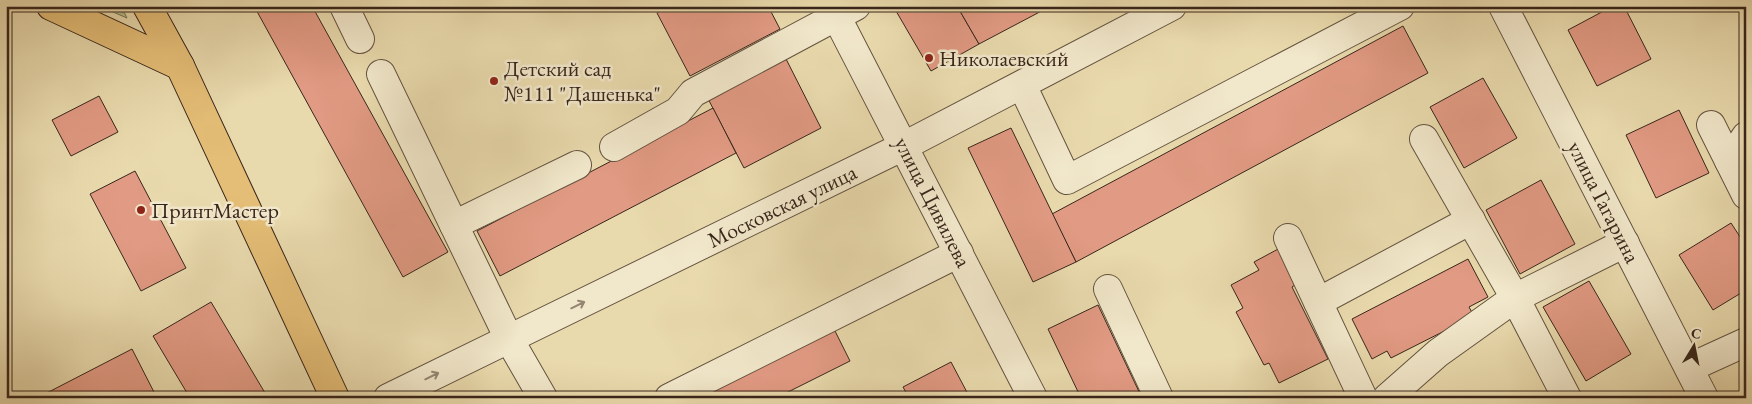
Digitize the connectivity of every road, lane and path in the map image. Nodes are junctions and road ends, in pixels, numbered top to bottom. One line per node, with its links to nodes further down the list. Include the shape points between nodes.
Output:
1 (50, 6): 9 (main road)
2 (147, 6): 9 (main road)
3 (344, 6): 8 (street)
4 (1172, 6): 11 (street, Московская улица)
5 (1400, 6): 11 (street, via 1067,180)
6 (1503, 6): 23 (street, улица Гагарина)
7 (841, 9): 15 (street, улица Цивилева); 16 (street, via 693,93 678,111)
8 (360, 40)
9 (180, 66): 31 (main road)
10 (381, 74): 21 (street)
11 (1022, 85): 15 (street, Московская улица)
12 (1711, 125): 17 (street)
13 (1746, 136): 17 (street)
14 (1424, 139): 20 (street)
15 (904, 146): 24 (street, улица Цивилева); 28 (street, Московская улица, one-way to 15)
16 (614, 147)
17 (1729, 161): 19 (street)
18 (577, 165): 21 (street)
19 (1746, 195)
20 (1470, 220): 26 (street); 27 (street)
21 (454, 225): 28 (street)
22 (1288, 238): 27 (street)
23 (1625, 243): 26 (street); 30 (street, улица Гагарина)
24 (959, 253): 34 (street); 35 (street, улица Цивилева)
25 (1108, 289): 36 (street)
26 (1515, 298): 38 (street, via 1438,353); 39 (street)
27 (1318, 302): 37 (street)
28 (509, 339): 32 (street, Московская улица, one-way to 28); 33 (street)
29 (1746, 342): 30 (street)
30 (1689, 368): 40 (street, улица Гагарина)
31 (335, 398)
32 (388, 398)
33 (543, 398)
34 (669, 398)
35 (1033, 398)
36 (1159, 398)
37 (1363, 398)
38 (1387, 398)
39 (1567, 398)
40 (1704, 398)

